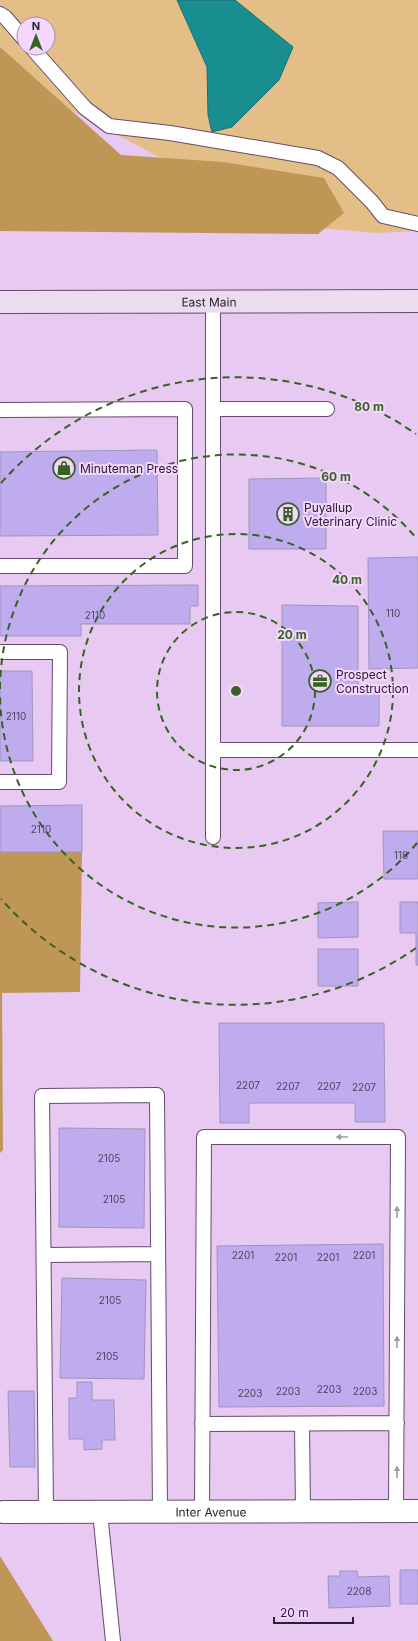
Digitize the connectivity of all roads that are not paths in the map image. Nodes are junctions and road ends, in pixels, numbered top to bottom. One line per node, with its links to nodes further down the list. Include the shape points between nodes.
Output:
1 (0, 14): 2 (lane)
2 (16, 30)
3 (39, 56): 4 (lane, via 85,108 109,126 170,133 318,158 338,168 383,216)
4 (418, 224)
5 (213, 301): 6 (main road, East Main); 7 (main road, East Main); 8 (lane)
6 (418, 301)
7 (0, 302)
8 (213, 409): 9 (lane); 13 (lane)
9 (327, 409)
10 (0, 410): 11 (lane, via 185,409 185,566)
11 (0, 566)
12 (0, 652): 15 (lane, via 60,652 60,660 59,782)
13 (213, 750): 14 (lane); 16 (lane)
14 (418, 750)
15 (0, 782)
16 (213, 838)
17 (158, 1254): 18 (lane); 18 (lane, via 157,1095 42,1096); 28 (lane)
18 (44, 1255): 26 (lane)
19 (397, 1423): 20 (lane, one-way to 20, via 398,1137 204,1136); 21 (lane); 23 (lane, one-way to 19)
20 (202, 1424): 21 (lane); 29 (lane)
21 (302, 1424): 22 (lane)
22 (303, 1511): 23 (street, Inter Avenue); 29 (street, Inter Avenue)
23 (396, 1511): 24 (street, Inter Avenue)
24 (418, 1511)
25 (3, 1512): 26 (street, Inter Avenue)
26 (46, 1512): 27 (street, Inter Avenue)
27 (100, 1512): 28 (street, Inter Avenue); 30 (lane)
28 (160, 1512): 29 (street, Inter Avenue)
29 (202, 1512)
30 (113, 1641)

